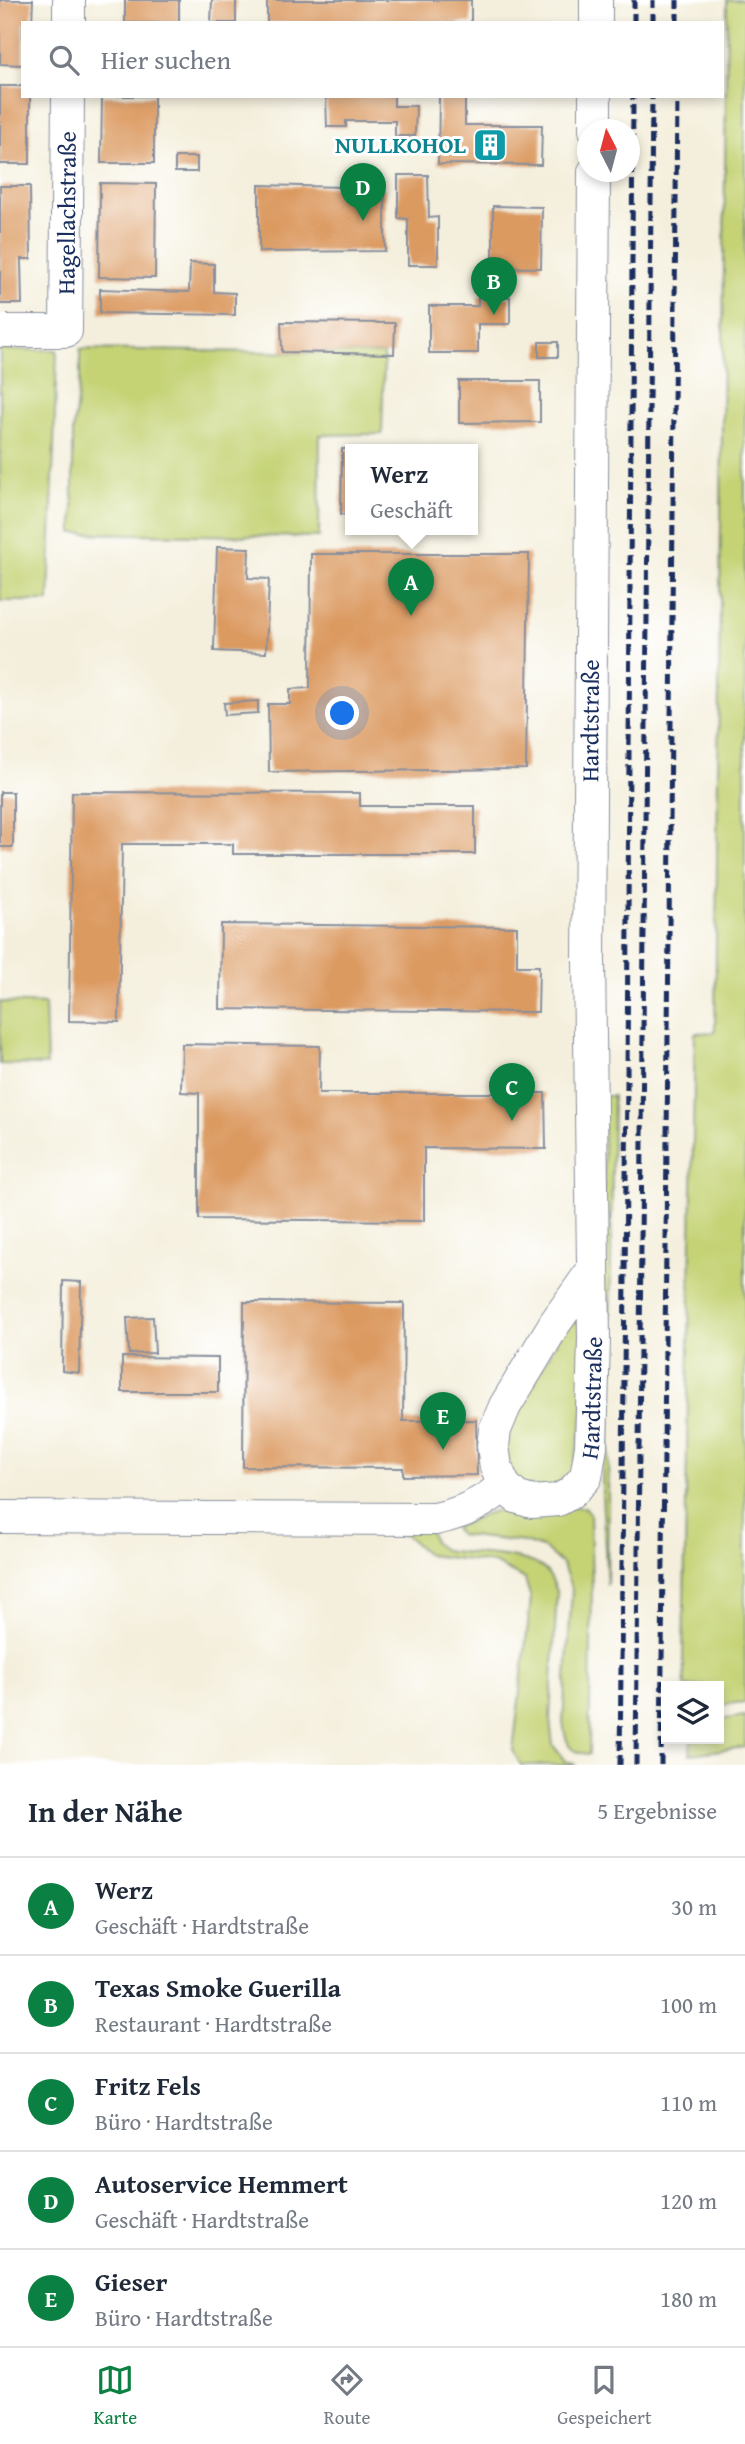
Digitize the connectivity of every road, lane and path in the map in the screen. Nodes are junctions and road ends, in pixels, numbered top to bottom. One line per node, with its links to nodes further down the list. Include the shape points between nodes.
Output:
1 (69, 0): 3 (street)
2 (596, 0): 4 (street)
3 (69, 21)
4 (596, 21)
5 (68, 98): 9 (street, Hagellachstraße, via 66,331)
6 (595, 98): 7 (street)
7 (595, 119)
8 (594, 182): 10 (street, Hardtstraße, via 589,961)
9 (0, 331)
10 (592, 1271): 11 (street, Hardtstraße, via 555,1323 495,1430 496,1467); 11 (street, Hardtstraße, via 592,1447 586,1477 558,1500 532,1502 516,1497)
11 (503, 1485): 12 (street, via 488,1499 435,1519)
12 (0, 1517)

